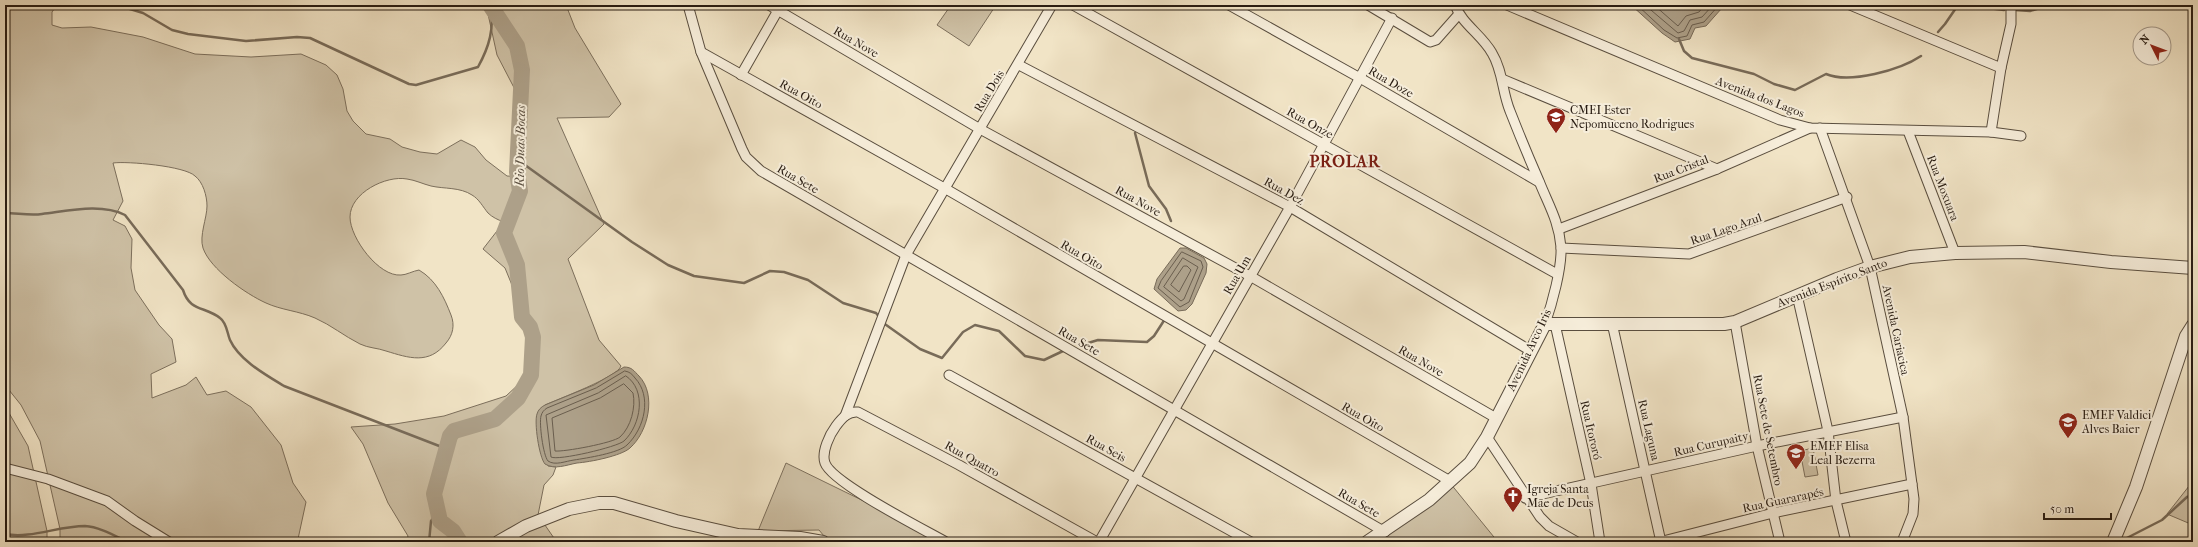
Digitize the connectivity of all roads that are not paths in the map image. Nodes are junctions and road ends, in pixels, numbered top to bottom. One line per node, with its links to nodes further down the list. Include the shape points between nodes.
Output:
1 (688, 5): 14 (street, Rua Sete)
2 (769, 5): 11 (street, Rua Nove)
3 (1052, 5): 15 (street, Rua Dois)
4 (1073, 5): 26 (street, Rua Onze)
5 (1229, 5): 18 (street, Rua Doze)
6 (1368, 5): 13 (street)
7 (1455, 5): 12 (street, Avenida Arco Iris)
8 (1507, 5): 20 (street, Avenida dos Lagos, via 1780,120)
9 (1850, 5): 16 (street)
10 (2011, 5): 16 (street, via 2011,24)
11 (780, 7): 17 (street); 22 (street, Rua Nove)
12 (1459, 14): 13 (street, via 1436,40 1430,42); 19 (street, Avenida Arco Iris, via 1493,53)
13 (1392, 18): 18 (street, Rua Um)
14 (701, 52): 17 (street, Rua Oito); 35 (street, Rua Sete, via 744,153 761,171)
15 (1019, 65): 22 (street, Rua Dois); 31 (street, Rua Dez)
16 (2001, 68): 24 (street)
17 (741, 75): 29 (street, Rua Oito)
18 (1360, 78): 26 (street, Rua Um); 28 (street, Rua Doze)
19 (1502, 79): 27 (street); 28 (street, Avenida Arco Iris, via 1503,92)
20 (1810, 128): 21 (street, Avenida dos Lagos); 27 (street, Rua Cristal)
21 (1820, 128): 23 (street, Avenida dos Lagos); 30 (street, Avenida Cariacica)
22 (980, 129): 29 (street, Rua Dois); 39 (street, Rua Nove)
23 (1908, 130): 24 (street, Avenida dos Lagos); 34 (street, Rua Moxuara)
24 (1992, 132): 25 (street, Avenida dos Lagos)
25 (2021, 136)
26 (1324, 144): 31 (street, Rua Um); 38 (street, Rua Onze)
27 (1716, 169): 32 (street, Rua Cristal)
28 (1539, 182): 32 (street, Avenida Arco Iris)
29 (946, 189): 35 (street, Rua Dois); 45 (street, Rua Oito)
30 (1847, 197): 33 (street, Rua Lago Azul, via 1689,254); 36 (street, Avenida Cariacica)
31 (1290, 207): 39 (street, Rua Um); 46 (street, Rua Dez)
32 (1559, 229): 33 (street, Avenida Arco Iris)
33 (1561, 248): 38 (street, Avenida Arco Iris)
34 (1955, 253): 36 (street, Avenida Espírito Santo, via 1910,256); 37 (street, Avenida Espírito Santo, via 2024,252)
35 (906, 255): 48 (street, Rua Sete); 49 (street, Rua Dois)
36 (1870, 266): 40 (street, Avenida Espírito Santo); 50 (street, Avenida Cariacica)
37 (2193, 268)
38 (1557, 274): 43 (street, Avenida Arco Iris)
39 (1250, 276): 45 (street, Rua Um); 51 (street, Rua Nove)
40 (1797, 295): 41 (street, Avenida Espírito Santo); 52 (street)
41 (1735, 322): 42 (street, Avenida Espírito Santo, via 1712,326); 54 (street, Rua Sete de Setembro)
42 (1612, 323): 43 (street, Avenida Espírito Santo); 56 (street, Rua Laguna)
43 (1550, 324): 46 (street, Avenida Arco Iris); 59 (street, Rua Itororó)
44 (2193, 325): 78 (street, via 2186,336 2136,487)
45 (1212, 344): 48 (street, Rua Um); 58 (street, Rua Oito)
46 (1531, 351): 51 (street, Avenida Arco Iris)
47 (949, 375): 57 (street, Rua Seis)
48 (1174, 410): 57 (street, Rua Um); 64 (street, Rua Sete)
49 (845, 416): 68 (street, via 828,442 824,460 828,470 845,483); 69 (street, Rua Quatro, via 858,412)
50 (1903, 417): 52 (street, Rua Curupaity); 60 (street, Avenida Cariacica)
51 (1496, 418): 53 (street, Avenida Arco Iris)
52 (1828, 431): 54 (street, Rua Curupaity); 62 (street)
53 (1486, 437): 58 (street, Avenida Arco Iris, via 1470,463); 61 (street)
54 (1757, 446): 56 (street, Rua Curupaity); 63 (street, Rua Sete de Setembro)
55 (5, 468): 65 (street, via 48,479 107,501 135,522)
56 (1646, 472): 59 (street, Rua Curupaity); 74 (street, Rua Laguna)
57 (1135, 478): 69 (street, Rua Um); 70 (street, Rua Seis)
58 (1450, 481): 64 (street, Avenida Arco Iris)
59 (1591, 484): 61 (street, Rua Curupaity); 73 (street, Rua Itororó)
60 (1912, 484): 62 (street, Rua Guararapés); 77 (street, Avenida Cariacica, via 1913,514)
61 (1525, 498): 72 (street, via 1549,526)
62 (1836, 501): 63 (street, Rua Guararapés); 76 (street)
63 (1773, 513): 74 (street, Rua Guararapés); 75 (street, Rua Sete de Setembro)
64 (1385, 532): 71 (street, Avenida Arco Iris)
65 (169, 542)
66 (498, 542): 67 (street, via 526,526 568,510 599,503 614,503 738,535 800,538)
67 (823, 542)
68 (946, 542)
69 (1098, 542)
70 (1250, 542)
71 (1367, 542)
72 (1577, 542)
73 (1600, 542)
74 (1660, 542)
75 (1780, 542)
76 (1846, 542)
77 (1902, 542)
78 (2113, 542)

